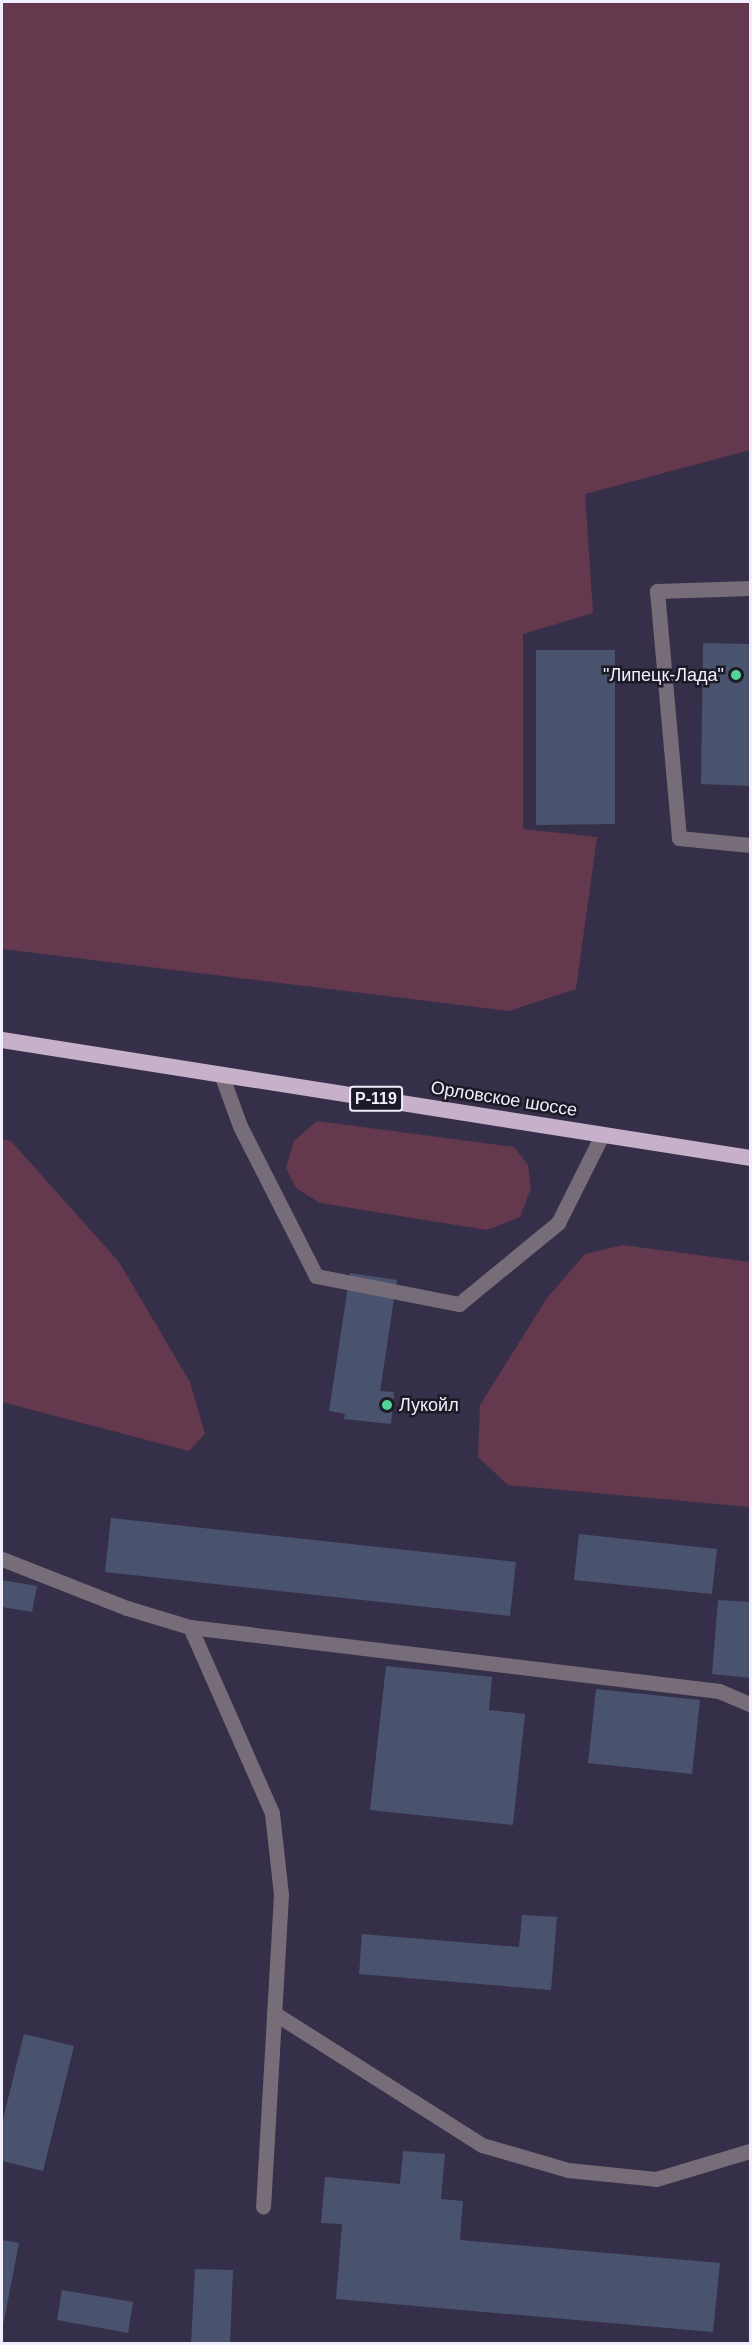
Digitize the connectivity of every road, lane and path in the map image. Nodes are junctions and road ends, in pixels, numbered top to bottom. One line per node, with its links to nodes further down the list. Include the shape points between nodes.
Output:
1 (750, 588): 2 (lane, via 657,591 679,838)
2 (750, 845)
3 (2, 1040): 4 (highway, Орловское шоссе / Р-119)
4 (221, 1074): 5 (highway, Орловское шоссе / Р-119); 5 (lane, via 240,1126 316,1276 459,1304 558,1223)
5 (602, 1135): 6 (highway, Орловское шоссе / Р-119)
6 (750, 1158)
7 (2, 1559): 8 (lane, via 127,1608)
8 (190, 1627): 9 (lane, via 719,1691); 10 (lane, via 272,1813 281,1895)
9 (750, 1704)
10 (274, 2013): 11 (lane, via 482,2145 568,2170 656,2179); 12 (lane)
11 (750, 2151)
12 (263, 2206)

